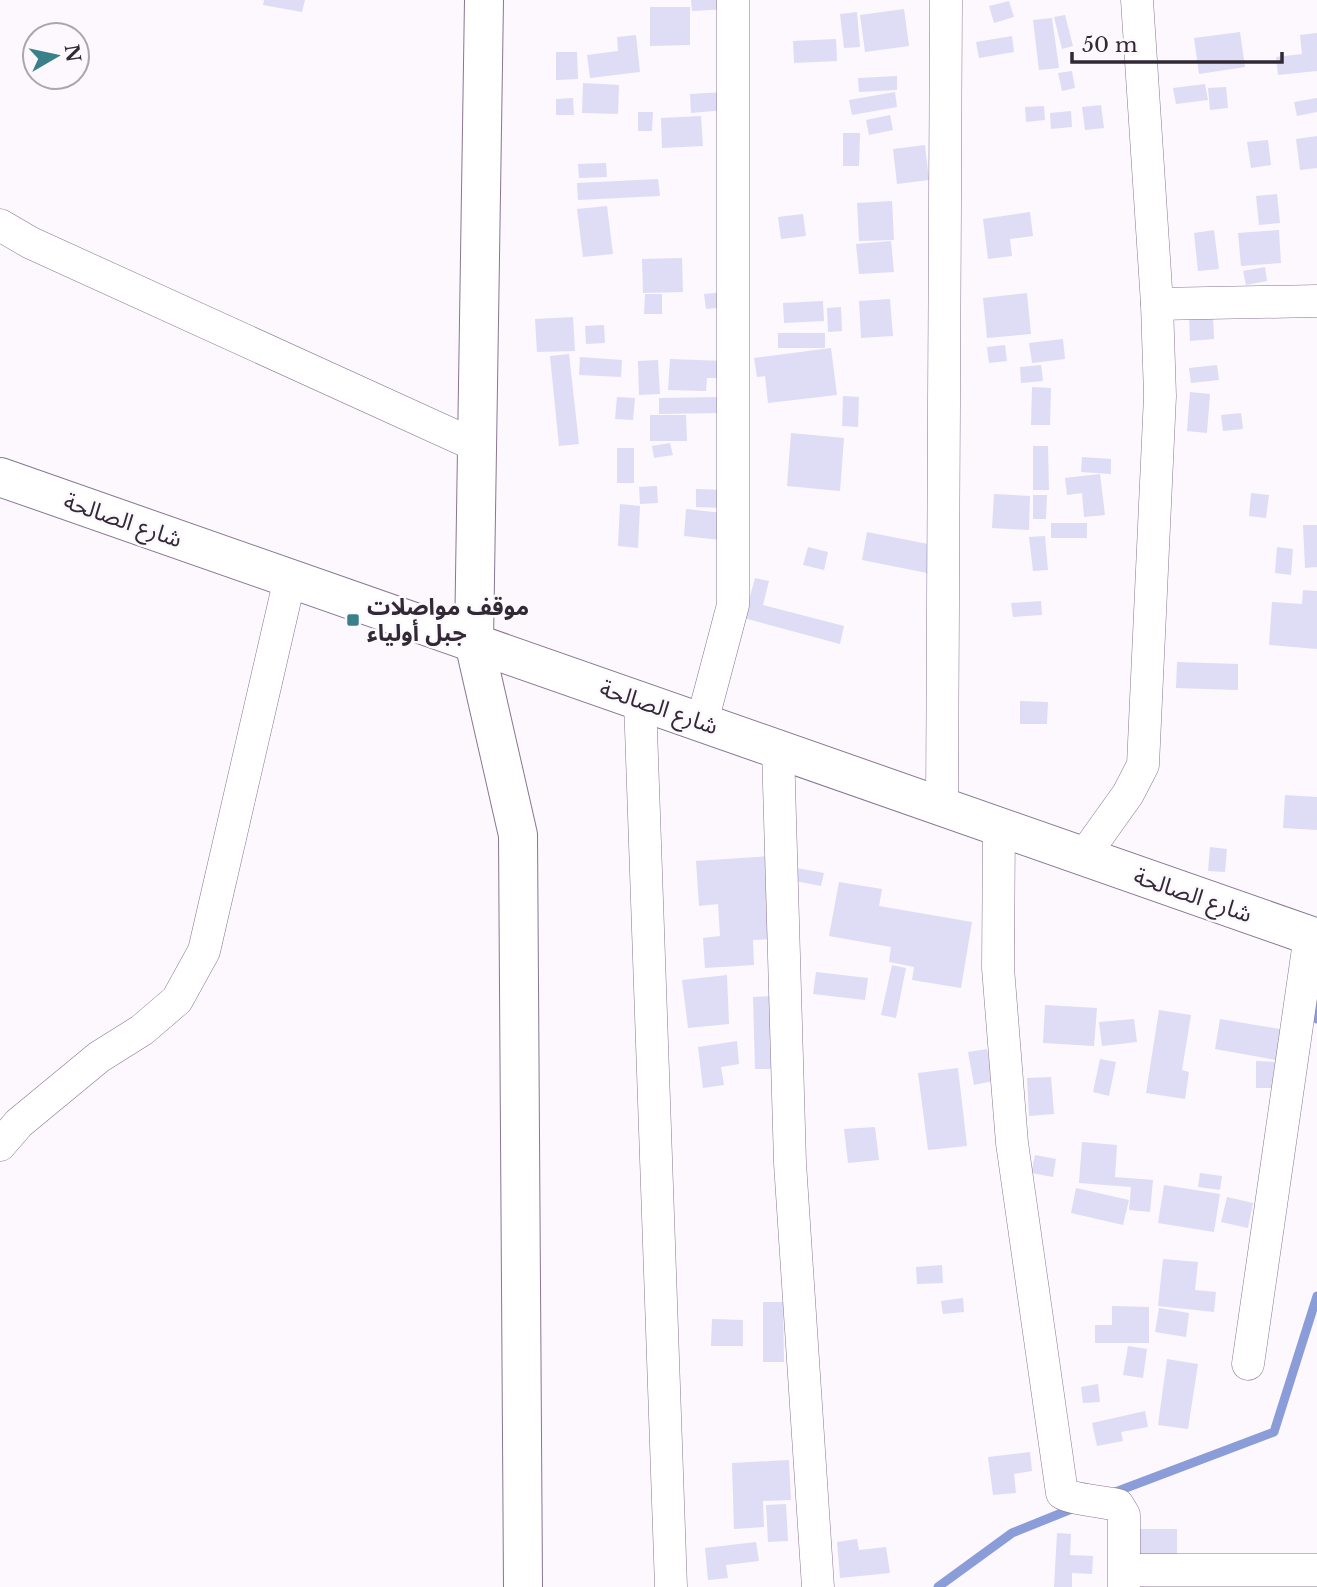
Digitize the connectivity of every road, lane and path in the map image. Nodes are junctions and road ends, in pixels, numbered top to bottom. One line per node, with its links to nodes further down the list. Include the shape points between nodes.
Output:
1 (484, 0): 8 (street)
2 (733, 0): 13 (street, via 733,605)
3 (946, 0): 15 (street)
4 (1137, 0): 7 (street)
5 (0, 225): 8 (street, via 43,249)
6 (1317, 301): 7 (street)
7 (1157, 304): 17 (street, via 1160,396 1143,765)
8 (477, 446): 11 (street)
9 (0, 477): 10 (street, شارع الصالحة)
10 (290, 578): 11 (street, شارع الصالحة); 19 (street, via 204,951 177,1000 142,1030 99,1057 19,1123)
11 (474, 642): 12 (street, شارع الصالحة); 23 (street, via 518,835)
12 (640, 700): 13 (street, شارع الصالحة); 24 (street)
13 (702, 722): 14 (street, شارع الصالحة)
14 (778, 749): 15 (street, شارع الصالحة); 25 (street, via 790,1163)
15 (942, 808): 16 (street, شارع الصالحة)
16 (999, 826): 17 (street, شارع الصالحة); 22 (street, via 998,968 1012,1143 1062,1493 1118,1505 1124,1515)
17 (1083, 857): 18 (street, شارع الصالحة)
18 (1313, 936): 20 (street)
19 (0, 1145)
20 (1248, 1364)
21 (1316, 1570): 22 (street)
22 (1125, 1579)
23 (523, 1587)
24 (671, 1587)
25 (818, 1587)

